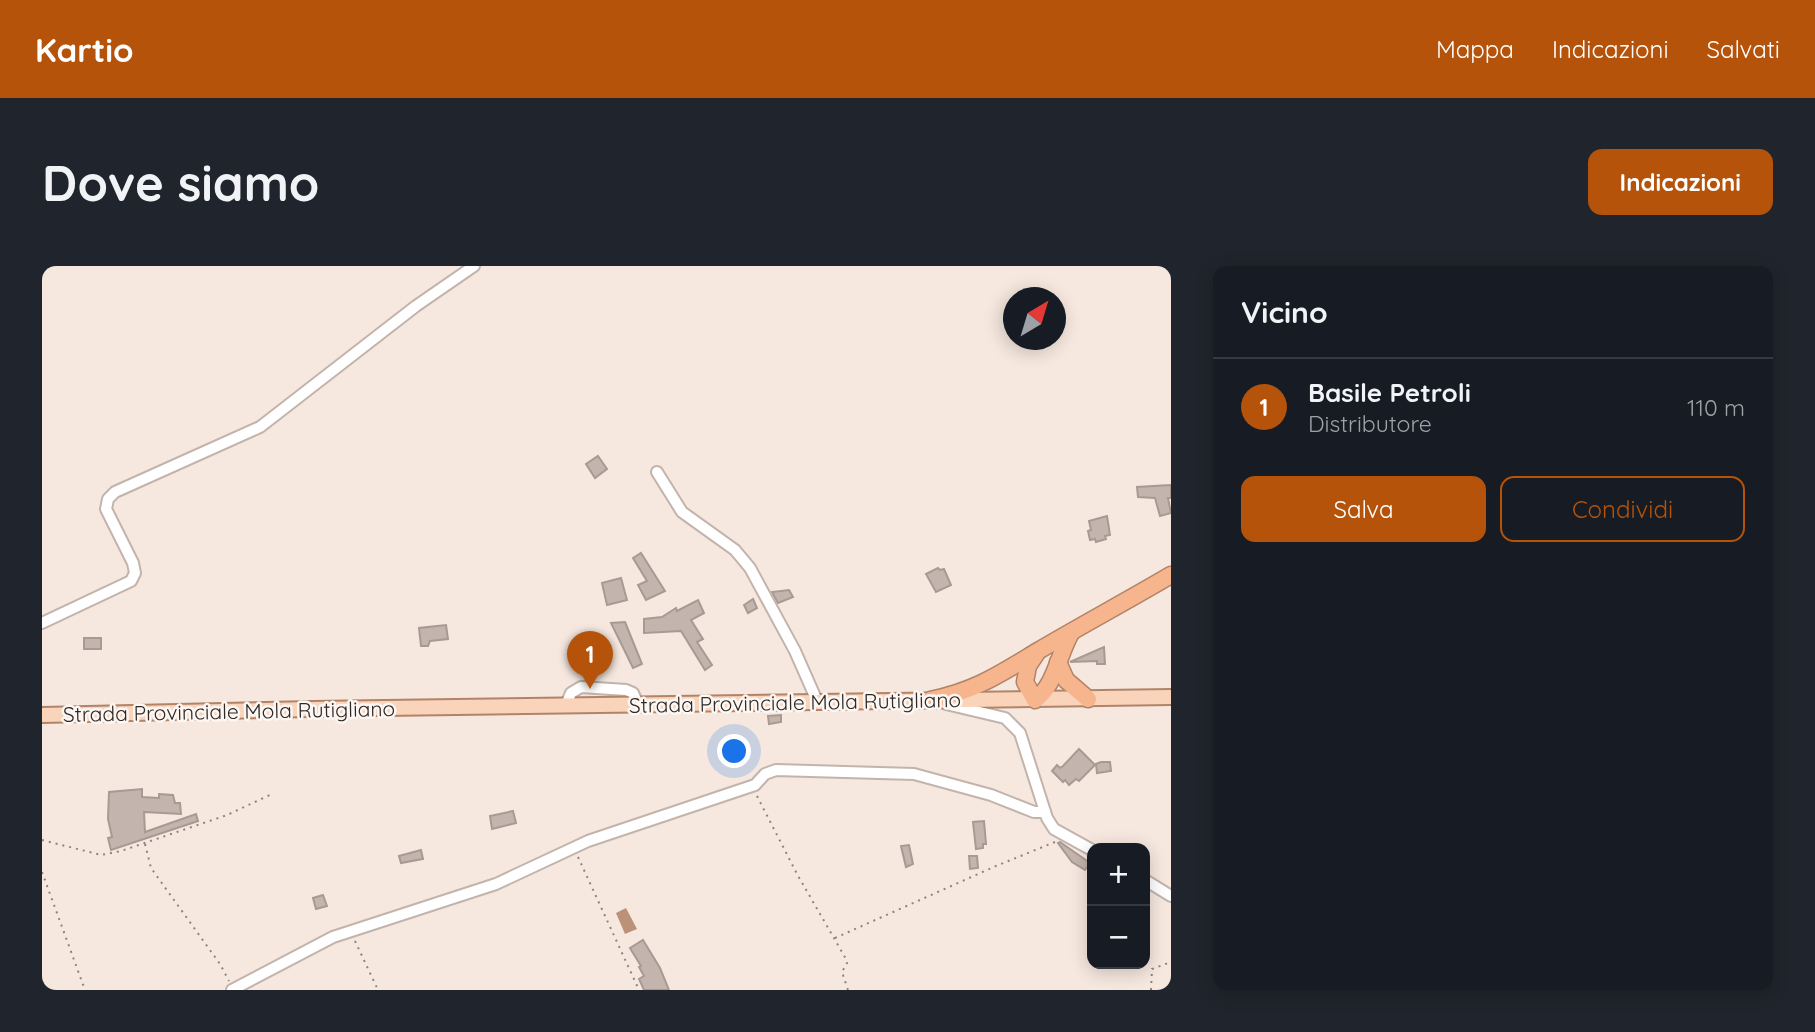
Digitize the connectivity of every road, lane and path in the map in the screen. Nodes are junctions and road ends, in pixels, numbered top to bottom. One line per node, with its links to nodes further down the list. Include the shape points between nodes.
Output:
1 (474, 266): 4 (street, via 260,427 115,492 106,509 133,563 131,581)
2 (657, 472): 12 (street, via 682,512 736,550 750,568)
3 (1171, 575): 5 (highway)
4 (42, 623)
5 (1071, 633): 6 (highway); 7 (highway)
6 (1037, 652): 10 (highway, via 983,683); 11 (highway, via 1025,682)
7 (1058, 662): 9 (highway, via 1066,680); 11 (highway, via 1045,692)
8 (1171, 697): 9 (main road, Strada Provinciale Mola Rutigliano)
9 (1088, 699): 11 (main road, Strada Provinciale Mola Rutigliano)
10 (930, 700): 11 (main road, Strada Provinciale Mola Rutigliano); 12 (main road, Strada Provinciale Mola Rutigliano); 16 (street, via 1005,718 1013,724 1020,733)
11 (1035, 700)
12 (817, 701): 13 (main road, Strada Provinciale Mola Rutigliano)
13 (42, 715)
14 (751, 786): 16 (street, via 776,770 914,774); 21 (street); 26 (path)
15 (272, 794): 19 (path)
16 (1045, 812): 17 (street)
17 (1062, 834): 20 (street); 26 (path, via 1055,842)
18 (42, 840): 19 (path, via 101,855)
19 (145, 843): 28 (path, via 151,868)
20 (1087, 847)
21 (573, 848): 25 (street, via 496,884); 31 (path)
22 (42, 872): 29 (path)
23 (1150, 883): 24 (street)
24 (1171, 895)
25 (351, 930): 28 (street); 30 (path)
26 (835, 938): 32 (path, via 847,963 842,972)
27 (1171, 962): 33 (path, via 1152,969)
28 (233, 989)
29 (85, 990)
30 (378, 990)
31 (639, 990)
32 (848, 990)
33 (1151, 990)

